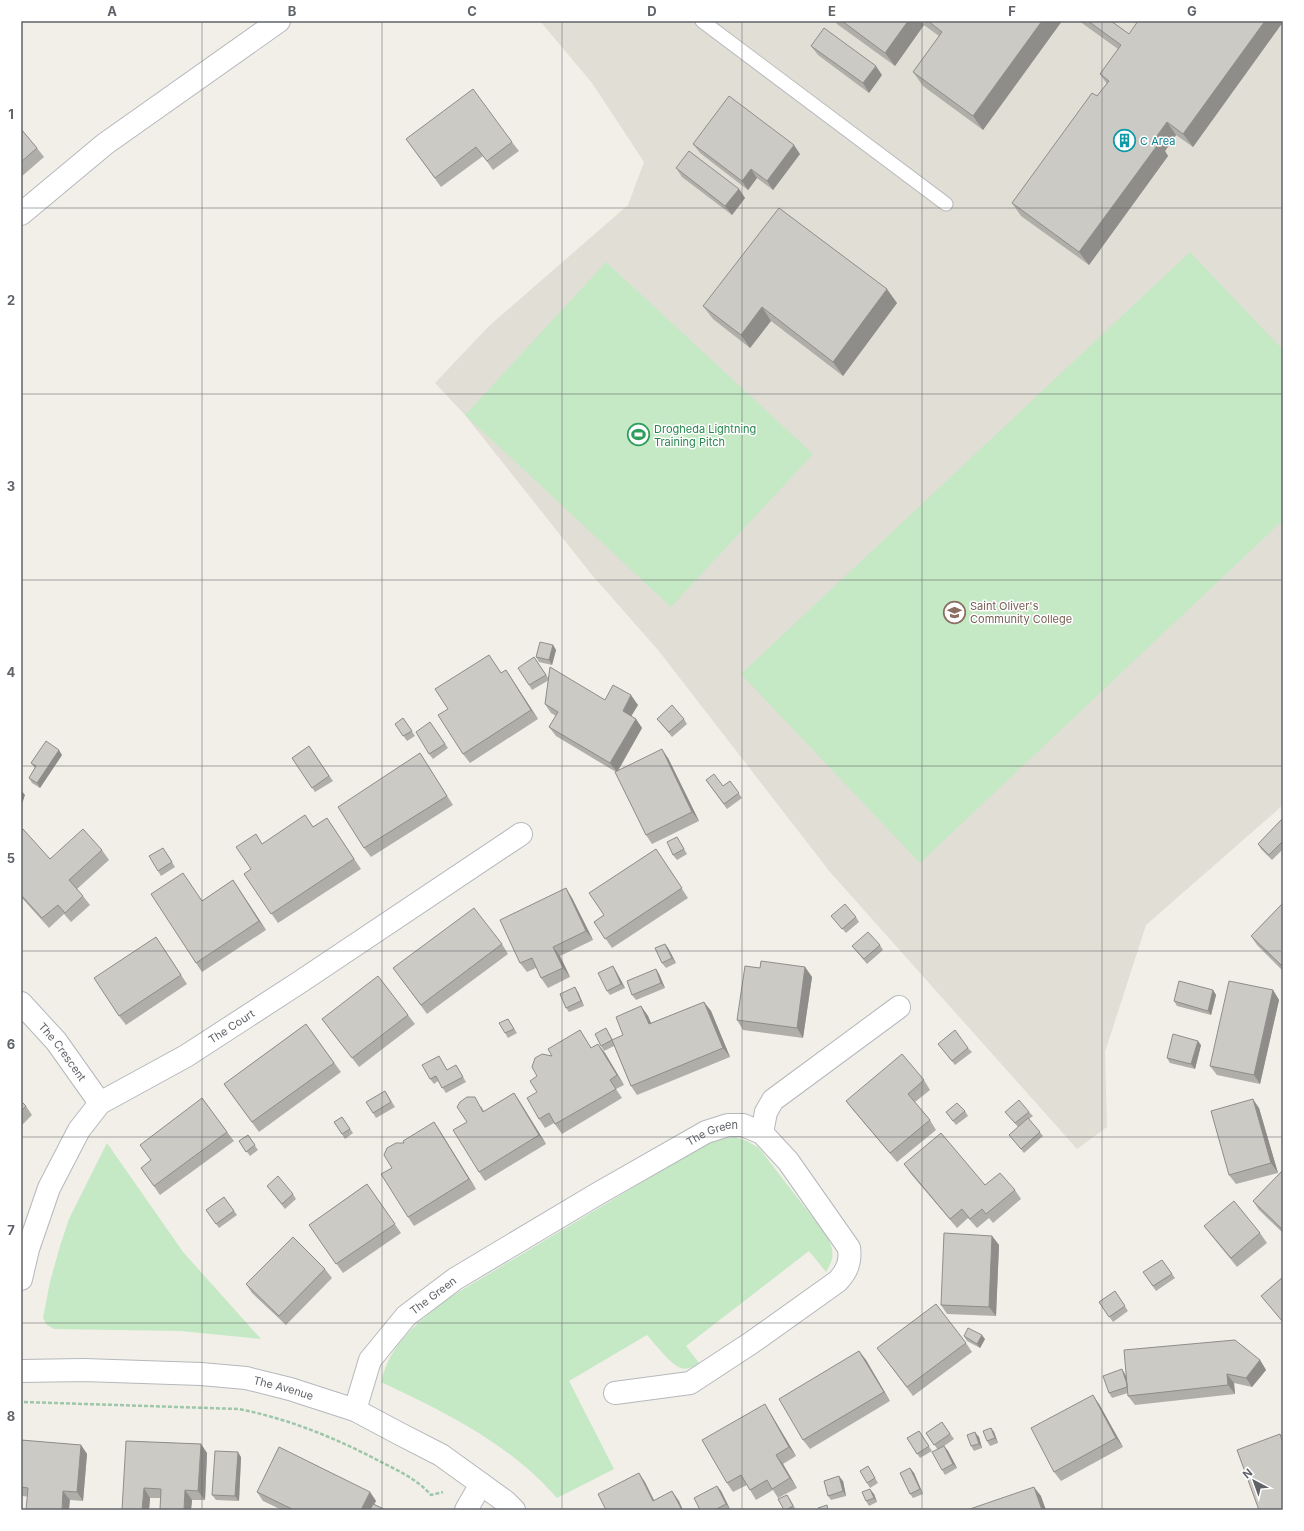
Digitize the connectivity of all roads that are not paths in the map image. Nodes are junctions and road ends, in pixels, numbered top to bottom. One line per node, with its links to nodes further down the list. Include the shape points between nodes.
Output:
1 (279, 21): 4 (street, via 105,144)
2 (702, 21): 3 (lane)
3 (946, 204)
4 (21, 214)
5 (520, 834): 8 (street, The Court, via 186,1056)
6 (21, 1003): 8 (street, The Crescent, via 56,1041)
7 (899, 1007): 9 (street, via 773,1100 766,1112)
8 (100, 1103): 10 (street, The Court, via 79,1130 49,1188 28,1249)
9 (762, 1133): 12 (street, The Green, via 788,1161 849,1248 850,1263 845,1273 838,1281 690,1383); 13 (street, The Green, via 743,1125 728,1124 706,1132 456,1279 406,1316 370,1360)
10 (21, 1279)
11 (21, 1371): 13 (street, The Avenue, via 84,1370 246,1378 290,1388)
12 (614, 1393)
13 (356, 1410): 14 (street, The Avenue, via 441,1455)
14 (481, 1484): 15 (street); 16 (street, The Avenue)
15 (466, 1510)
16 (514, 1510)

